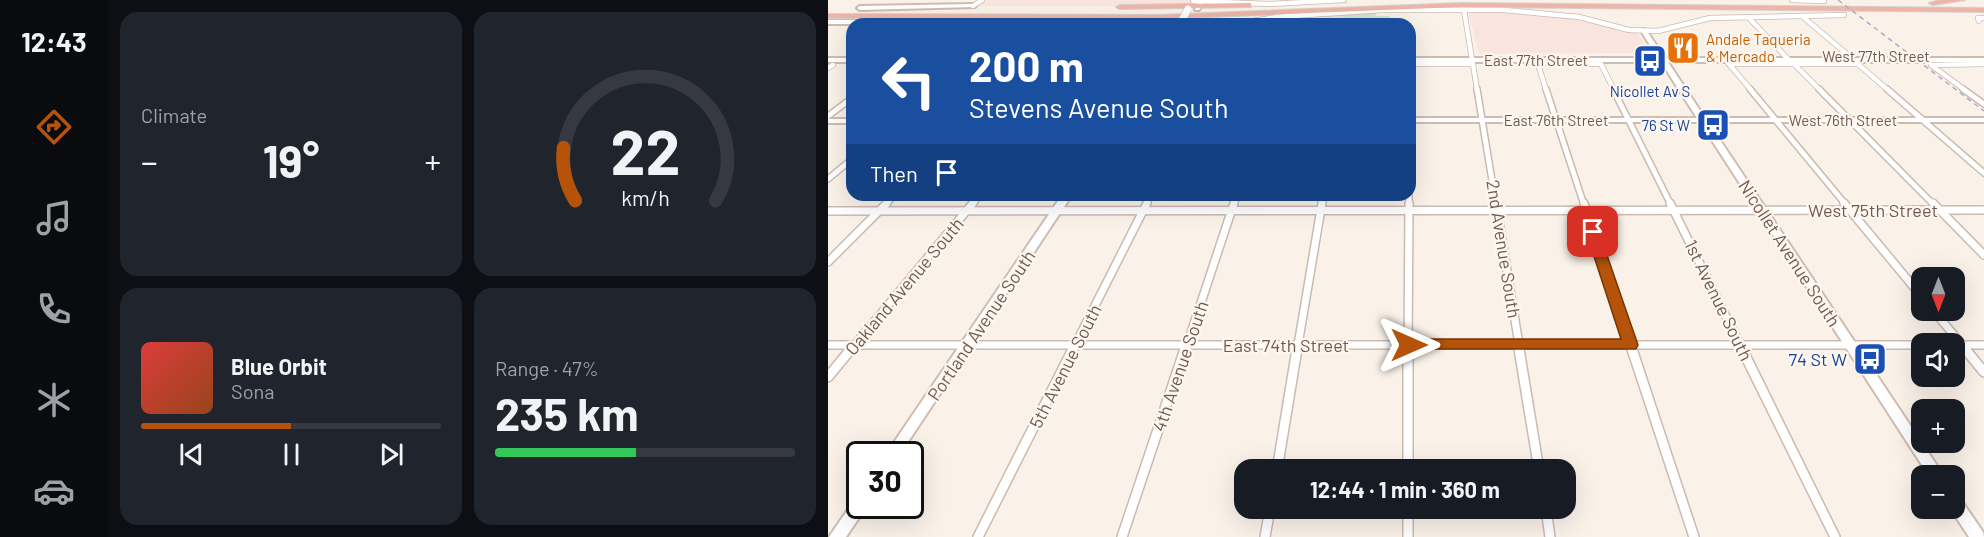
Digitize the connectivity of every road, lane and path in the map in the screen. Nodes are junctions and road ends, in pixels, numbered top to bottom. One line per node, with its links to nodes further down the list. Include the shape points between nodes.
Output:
1 (982, 0): 9 (street)
2 (1344, 0): 6 (street)
3 (1792, 0): 5 (street)
4 (1961, 0): 12 (highway)
5 (1824, 1)
6 (1247, 2): 8 (street)
7 (1382, 3): 8 (highway); 12 (highway); 19 (highway, via 1210,12)
8 (1196, 4): 15 (highway); 27 (street, bridge)
9 (973, 6): 13 (street)
10 (1370, 6): 18 (highway, via 1586,4); 23 (highway, via 1211,16); 28 (highway)
11 (1984, 6): 12 (highway)
12 (1858, 7)
13 (860, 8)
14 (1096, 8): 19 (highway)
15 (1108, 8)
16 (1464, 10): 21 (street); 34 (street, via 1515,10 1579,17); 40 (street, 2nd Avenue South)
17 (1984, 10): 18 (highway)
18 (1873, 11): 31 (highway)
19 (960, 13): 20 (highway)
20 (828, 15): 23 (highway)
21 (1298, 15): 29 (street); 30 (street)
22 (1844, 15): 24 (street)
23 (929, 16): 26 (highway)
24 (1802, 16): 25 (street); 36 (street)
25 (1748, 17): 34 (street, via 1699,19); 41 (street)
26 (1014, 18)
27 (1187, 18)
28 (1230, 18)
29 (1277, 18)
30 (1297, 18)
31 (1982, 18)
32 (828, 22): 33 (street)
33 (846, 22)
34 (1644, 31): 38 (street, Nicollet Avenue South)
35 (1591, 56): 38 (street, East 77th Street); 40 (street, East 77th Street); 44 (street)
36 (1849, 56): 41 (street, West 77th Street); 42 (street, West 77th Street)
37 (1416, 58): 40 (street, East 77th Street)
38 (1662, 58): 41 (street, West 77th Street); 44 (street, East 77th Street); 54 (street, Nicollet Avenue South)
39 (846, 59): 43 (street)
40 (1473, 60): 44 (street, East 77th Street); 45 (street); 51 (street, 2nd Avenue South)
41 (1789, 60): 42 (street, West 77th Street); 55 (street, via 1730,64); 56 (street); 57 (street, via 1858,64)
42 (1984, 60): 47 (street, via 1931,65)
43 (829, 62)
44 (1540, 62): 52 (street); 53 (street, 1st Avenue South, via 1601,64)
45 (1416, 64)
46 (846, 103): 48 (street)
47 (1984, 104)
48 (828, 118): 49 (street)
49 (846, 120)
50 (1416, 120): 51 (street, East 76th Street)
51 (1482, 120): 52 (street, East 76th Street); 75 (street, 2nd Avenue South)
52 (1556, 120): 53 (street, East 76th Street); 76 (street)
53 (1629, 120): 54 (street, East 76th Street); 77 (street, 1st Avenue South)
54 (1702, 120): 55 (street, West 76th Street); 78 (street, Nicollet Avenue South)
55 (1775, 120): 56 (street, West 76th Street); 79 (street)
56 (1849, 120): 57 (street, West 76th Street); 80 (street)
57 (1923, 120): 58 (street, West 76th Street); 60 (street)
58 (1984, 120)
59 (846, 164): 61 (street)
60 (1984, 173)
61 (828, 179)
62 (889, 201): 70 (street)
63 (975, 201): 71 (street, Oakland Avenue South)
64 (1063, 201): 83 (street, Portland Avenue South)
65 (1148, 201): 69 (street, 5th Avenue South)
66 (1235, 201): 72 (street, 4th Avenue South)
67 (1322, 201): 73 (street)
68 (1409, 201): 74 (street)
69 (1144, 209): 72 (street, West 75th Street); 83 (street, West 75th Street); 90 (street, 5th Avenue South)
70 (879, 210): 71 (street, West 75th Street); 82 (street, West 75th Street); 85 (street)
71 (967, 210): 83 (street, West 75th Street); 88 (street, Oakland Avenue South)
72 (1232, 210): 73 (street, West 75th Street); 91 (street, 4th Avenue South)
73 (1321, 210): 74 (street, West 75th Street); 92 (street)
74 (1409, 210): 75 (street, West 75th Street); 93 (street)
75 (1497, 210): 76 (street, West 75th Street); 94 (street, 2nd Avenue South)
76 (1585, 210): 77 (street, West 75th Street); 95 (street)
77 (1674, 210): 78 (street, West 75th Street); 96 (street, 1st Avenue South)
78 (1761, 210): 79 (street, West 75th Street); 97 (street, Nicollet Avenue South)
79 (1850, 210): 80 (street, West 75th Street); 86 (street)
80 (1938, 210): 81 (street, West 75th Street); 84 (street)
81 (1984, 210)
82 (828, 211)
83 (1057, 211): 89 (street, Portland Avenue South)
84 (1984, 255)
85 (828, 262)
86 (1911, 284)
87 (828, 345): 88 (street, East 74th Street)
88 (854, 345): 89 (street, East 74th Street); 103 (street, Oakland Avenue South)
89 (968, 345): 90 (street, East 74th Street); 104 (street, Portland Avenue South)
90 (1076, 345): 91 (street, East 74th Street); 115 (street, 5th Avenue South)
91 (1187, 345): 92 (street, East 74th Street); 116 (street, 4th Avenue South)
92 (1298, 345): 93 (street, East 74th Street); 105 (street)
93 (1409, 345): 94 (street, East 74th Street); 106 (street)
94 (1520, 345): 95 (street, East 74th Street); 107 (street, 2nd Avenue South)
95 (1630, 345): 96 (street, East 74th Street); 120 (street)
96 (1741, 345): 97 (street, East 74th Street); 121 (street, 1st Avenue South)
97 (1851, 345): 98 (street, East 74th Street); 108 (street, Nicollet Avenue South)
98 (1911, 345)
99 (1965, 345): 100 (street)
100 (1984, 345)
101 (1965, 352): 102 (street)
102 (1984, 372)
103 (828, 377)
104 (902, 441)
105 (1278, 459)
106 (1408, 459)
107 (1537, 459)
108 (1930, 465)
109 (1965, 518): 122 (street)
110 (850, 519): 114 (street)
111 (1268, 519): 117 (street)
112 (1408, 519): 118 (street)
113 (1548, 519): 119 (street)
114 (837, 537)
115 (978, 537)
116 (1122, 537)
117 (1265, 537)
118 (1408, 537)
119 (1550, 537)
120 (1694, 537)
121 (1835, 537)
122 (1978, 537)

